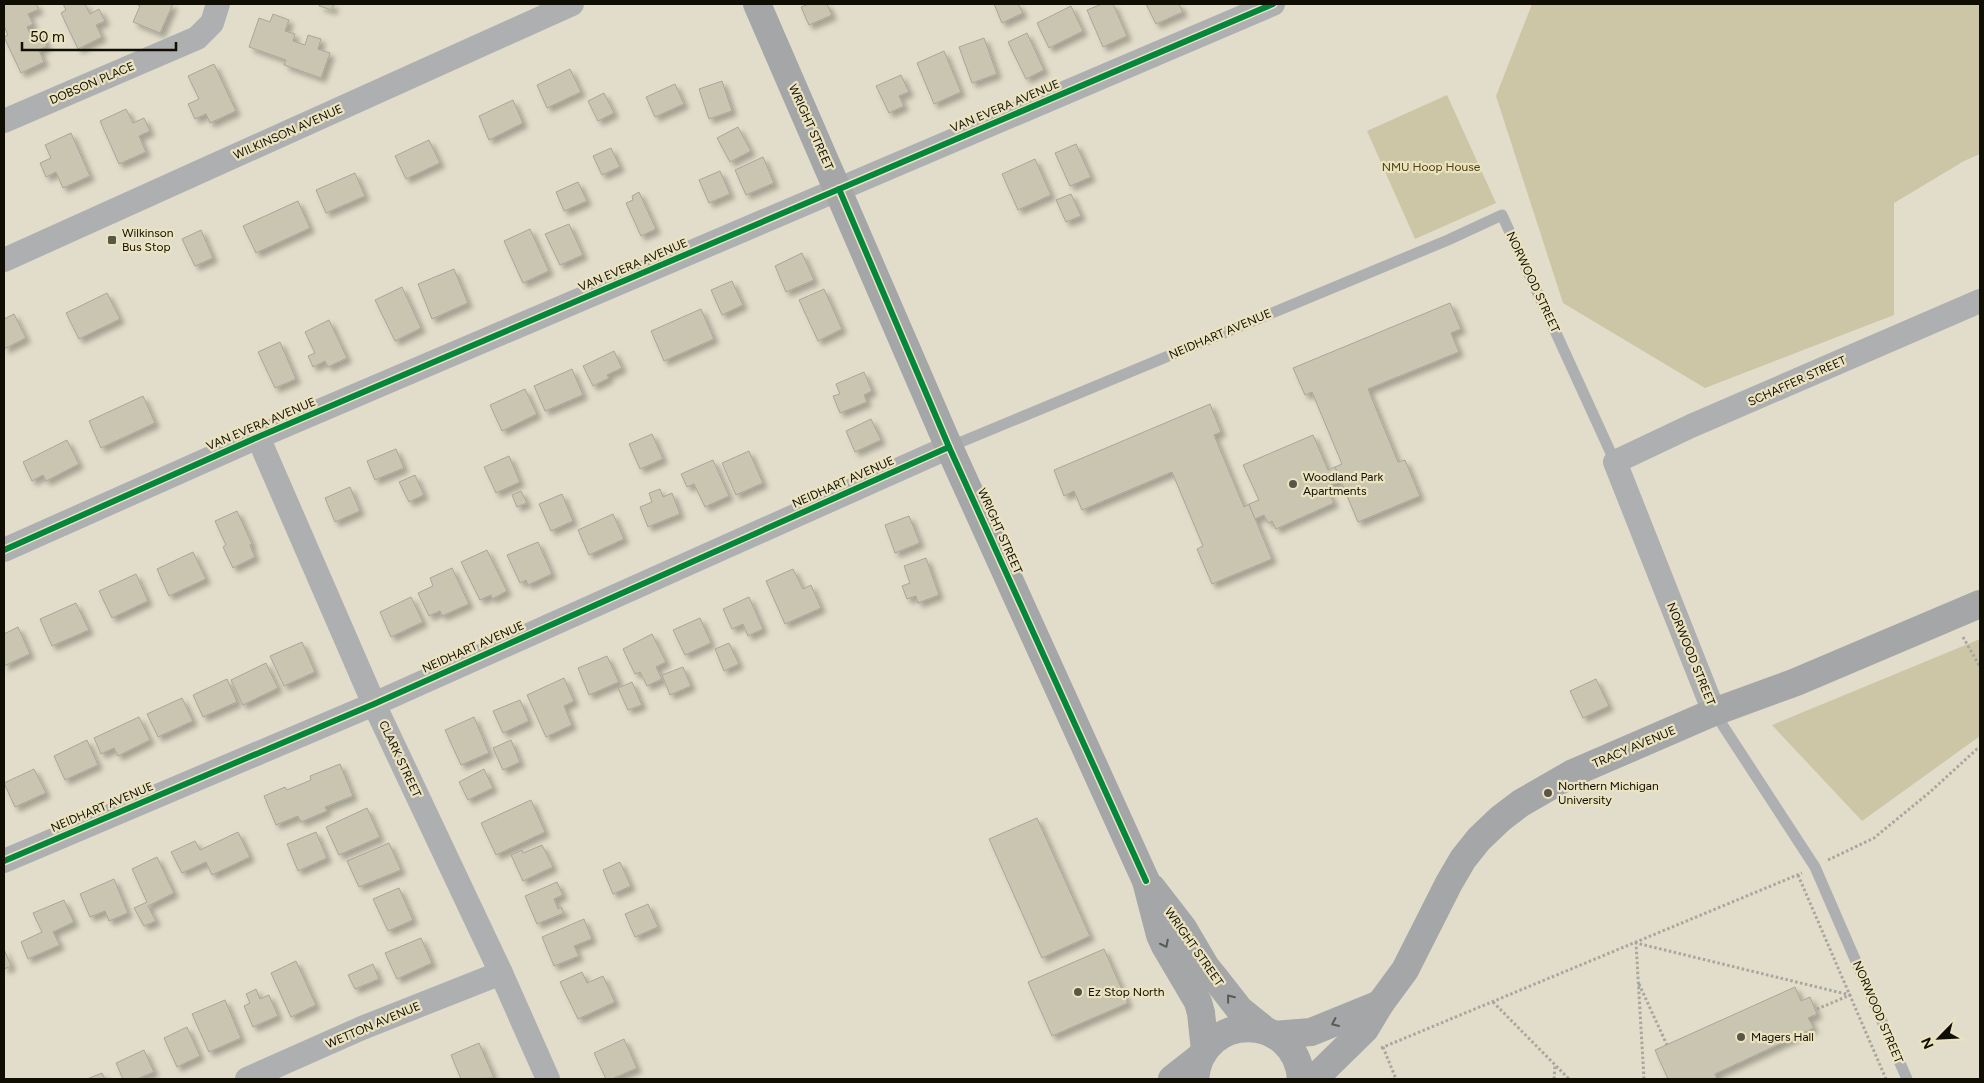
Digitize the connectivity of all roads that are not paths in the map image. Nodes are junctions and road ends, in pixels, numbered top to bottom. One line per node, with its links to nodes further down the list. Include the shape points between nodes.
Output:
1 (218, 4): 5 (street, DOBSON PLACE, via 212,23 197,38)
2 (572, 4): 8 (street, WILKINSON AVENUE)
3 (757, 4): 6 (main road, WRIGHT STREET)
4 (1273, 4): 6 (street, VAN EVERA AVENUE)
5 (4, 121)
6 (838, 189): 10 (street, VAN EVERA AVENUE); 11 (main road, WRIGHT STREET)
7 (1502, 215): 11 (lane, NEIDHART AVENUE); 12 (lane, NORWOOD STREET)
8 (4, 260)
9 (1980, 301): 12 (street, SCHAFFER STREET, via 1690,426)
10 (258, 437): 13 (street, VAN EVERA AVENUE); 15 (street, CLARK STREET)
11 (949, 447): 15 (street, NEIDHART AVENUE); 18 (main road, WRIGHT STREET)
12 (1615, 462): 16 (street, NORWOOD STREET)
13 (4, 550)
14 (1980, 604): 16 (main road, TRACY AVENUE, via 1796,682)
15 (374, 704): 17 (street, NEIDHART AVENUE); 19 (street, CLARK STREET)
16 (1714, 712): 20 (main road, TRACY AVENUE, via 1573,773 1500,819 1479,838 1463,859 1405,970); 28 (lane, NORWOOD STREET, via 1815,867)
17 (4, 861)
18 (1146, 881): 21 (main road, WRIGHT STREET, one-way to 18, via 1240,1010); 22 (main road, WRIGHT STREET, one-way to 22, via 1164,946 1198,1002 1201,1013)
19 (500, 973): 23 (street, WETTON AVENUE, via 362,1028); 24 (street, CLARK STREET)
20 (1380, 1004): 21 (main road, one-way to 21, via 1311,1032); 27 (main road, TRACY AVENUE, via 1358,1037)
21 (1270, 1033): 22 (main road, via 1248,1028 1231,1030 1216,1038); 26 (main road, WRIGHT STREET, via 1293,1052)
22 (1200, 1062): 25 (main road)
23 (247, 1079)
24 (548, 1079)
25 (1172, 1079)
26 (1301, 1079)
27 (1314, 1079)
28 (1907, 1079)

